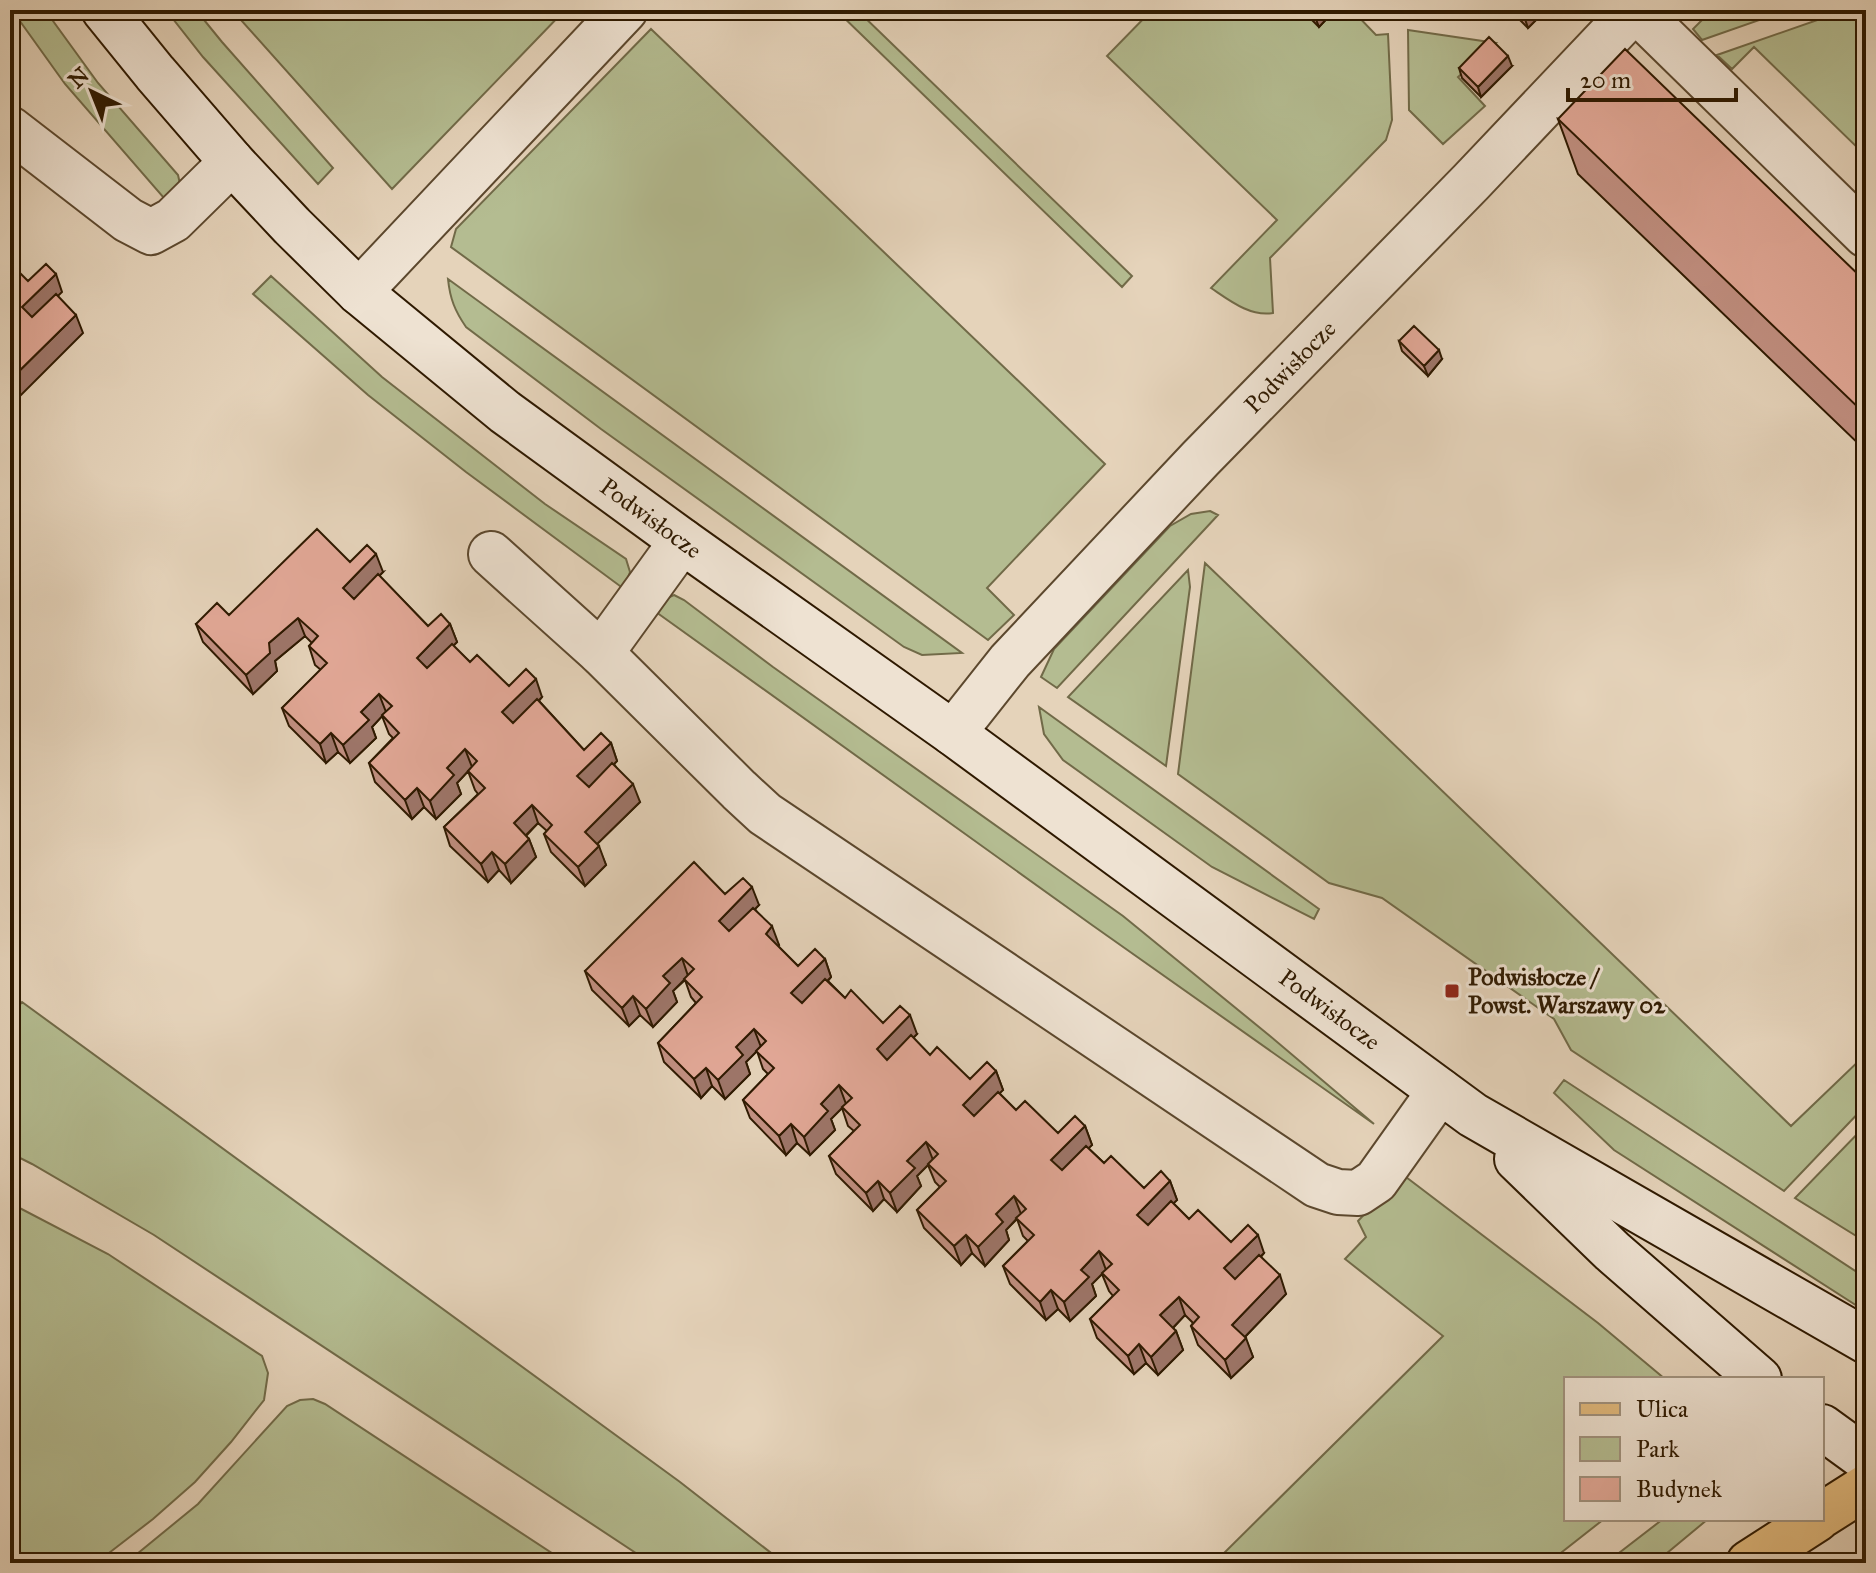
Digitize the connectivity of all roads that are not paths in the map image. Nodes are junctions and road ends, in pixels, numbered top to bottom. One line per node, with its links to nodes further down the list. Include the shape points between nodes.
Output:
1 (104, 10): 5 (street, Podwisłocze)
2 (625, 10): 7 (street)
3 (1635, 10): 6 (street, Podwisłocze); 11 (street, Podwisłocze, via 1200,459 1010,661)
4 (10, 129): 5 (street, via 151,232 173,220)
5 (232, 162): 7 (street, Podwisłocze)
6 (1866, 235)
7 (359, 292): 8 (street, Podwisłocze, via 505,412)
8 (682, 541): 10 (street); 11 (street, Podwisłocze)
9 (491, 554): 10 (street)
10 (601, 653): 12 (street, via 765,814 1317,1185 1358,1193)
11 (953, 733): 12 (street, Podwisłocze)
12 (1456, 1103): 13 (street, Podwisłocze); 14 (street, Podwisłocze, via 1612,1251)
13 (1866, 1341)
14 (1757, 1377)
15 (1824, 1428): 16 (street)
16 (1866, 1459)
17 (1866, 1487): 18 (main road)
18 (1824, 1514)
19 (1814, 1521): 20 (main road)
20 (1749, 1563)

